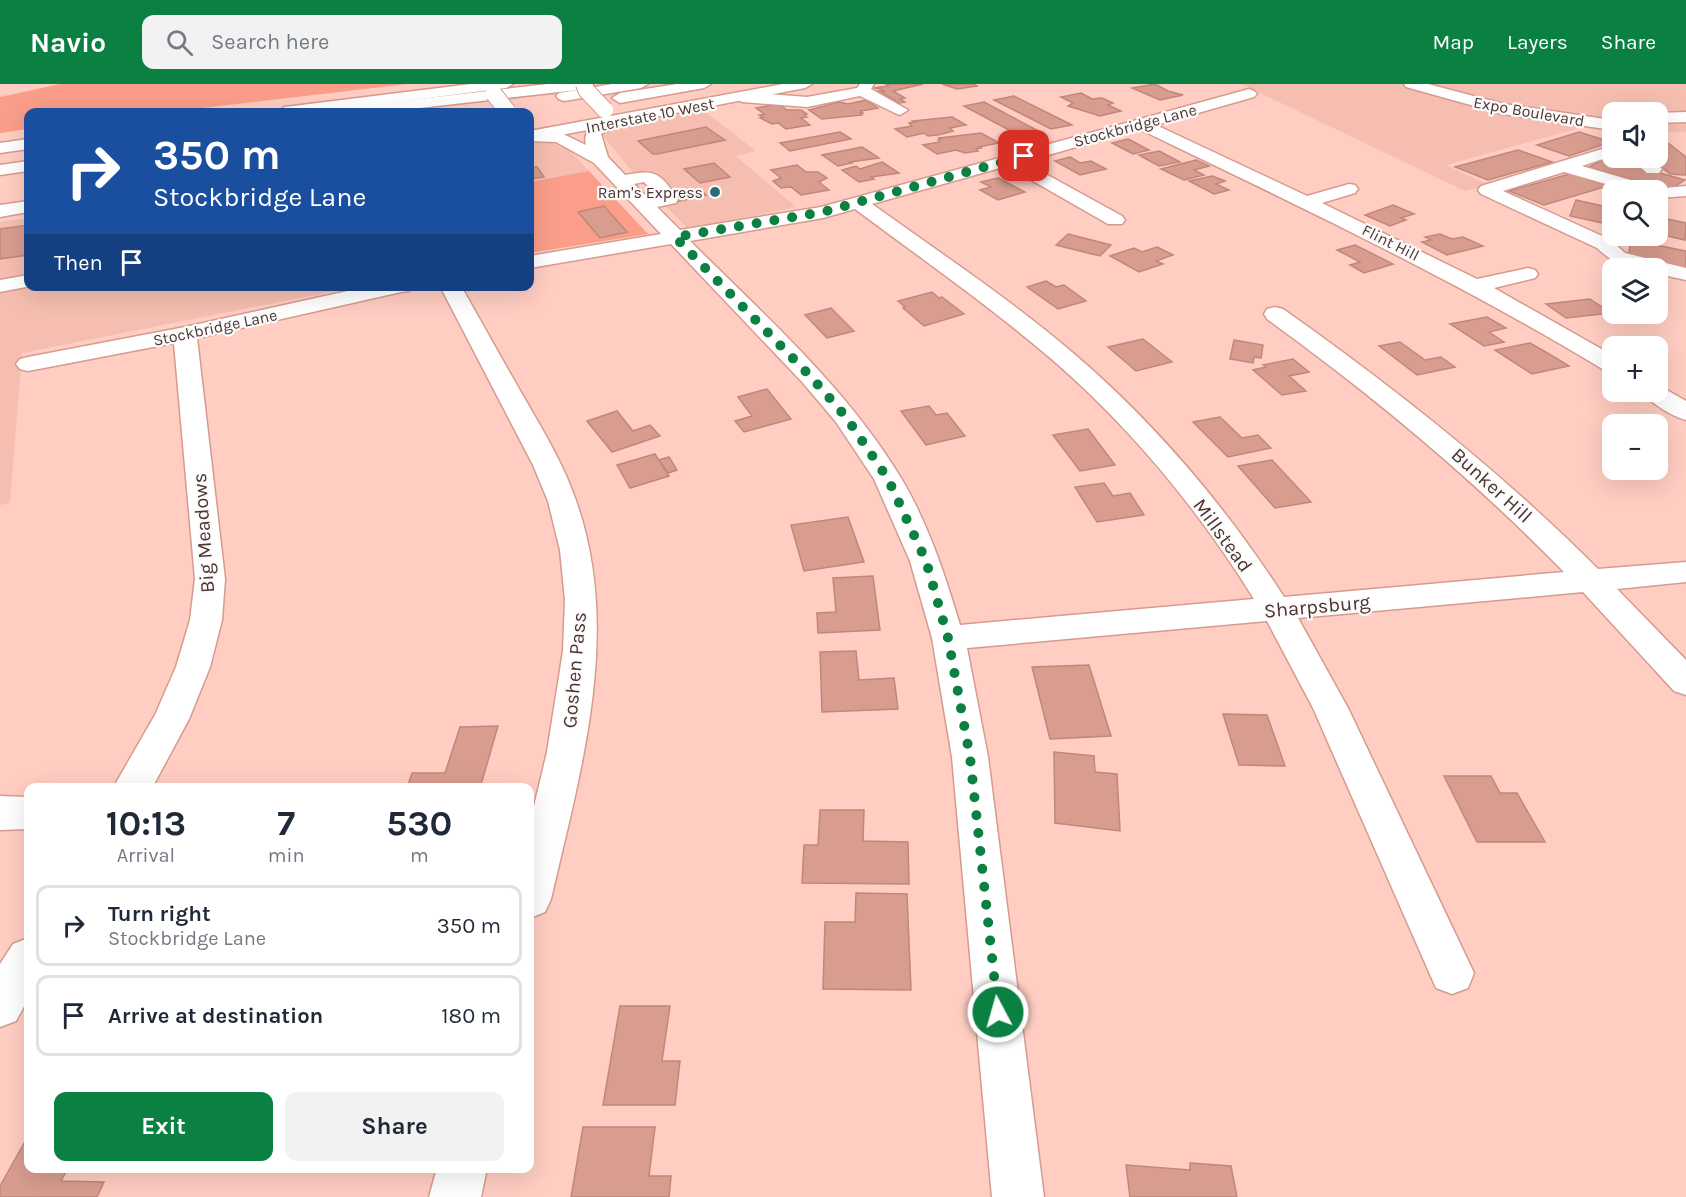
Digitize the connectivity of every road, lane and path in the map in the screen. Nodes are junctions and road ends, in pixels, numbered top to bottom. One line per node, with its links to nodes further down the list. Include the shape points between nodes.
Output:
1 (585, 84): 12 (main road); 18 (main road, bridge)
2 (641, 84): 13 (main road)
3 (704, 84): 15 (main road)
4 (805, 84): 10 (main road, Interstate 10 West)
5 (1411, 84): 21 (main road, Expo Boulevard, via 1503,109)
6 (1437, 84): 17 (main road, Expo Boulevard, via 1520,104)
7 (864, 87): 10 (main road, via 807,102); 16 (main road)
8 (500, 89): 11 (main road); 14 (main road, bridge)
9 (1249, 94): 20 (main road, Stockbridge Lane)
10 (742, 97): 18 (main road, Interstate 10 West)
11 (318, 108)
12 (382, 108)
13 (466, 108)
14 (507, 108)
15 (552, 110)
16 (900, 110)
17 (1602, 115)
18 (609, 116): 23 (main road, Interstate 10 West); 33 (main road, via 591,136)
19 (1668, 122): 22 (main road)
20 (1141, 124): 29 (main road, Stockbridge Lane); 40 (main road, Flint Hill)
21 (1602, 124)
22 (1685, 126)
23 (534, 135)
24 (534, 136): 33 (main road, via 559,137)
25 (24, 145): 26 (main road)
26 (0, 148)
27 (1544, 153): 30 (main road)
28 (1602, 154): 30 (main road)
29 (1009, 160): 41 (main road, Stockbridge Lane, via 939,176); 44 (main road)
30 (1568, 164): 34 (main road); 46 (main road, via 1487,190 1604,244)
31 (24, 167): 32 (main road)
32 (0, 170)
33 (610, 170): 45 (main road)
34 (1615, 180)
35 (24, 183): 36 (main road)
36 (0, 186)
37 (1349, 189): 40 (main road)
38 (1686, 191): 39 (main road)
39 (1668, 192)
40 (1305, 201): 54 (main road, Flint Hill)
41 (859, 203): 45 (main road, Stockbridge Lane); 66 (main road, Millstead, via 1031,331 1091,382 1207,508)
42 (24, 208): 43 (main road)
43 (0, 211)
44 (1115, 220)
45 (675, 237): 47 (main road, Stockbridge Lane); 67 (main road, via 846,417 888,479 926,561)
46 (1621, 258)
47 (534, 261)
48 (1668, 271): 51 (main road)
49 (1528, 274): 54 (main road)
50 (1668, 274): 53 (main road)
51 (1686, 274)
52 (24, 282): 55 (main road)
53 (1686, 282)
54 (1476, 285): 60 (main road, Flint Hill)
55 (0, 286)
56 (378, 291): 59 (main road, Stockbridge Lane)
57 (453, 291): 72 (main road, Goshen Pass, via 542,453 562,501 576,558 581,625 575,704)
58 (1275, 315): 65 (main road, Bunker Hill, via 1351,368 1462,457)
59 (185, 334): 61 (main road, Stockbridge Lane); 69 (main road, Big Meadows, via 210,579 206,620 193,667 171,719)
60 (1602, 359)
61 (28, 364)
62 (1668, 400): 63 (main road)
63 (1686, 412)
64 (1686, 572): 65 (main road, Sharpsburg)
65 (1591, 580): 66 (main road, Sharpsburg); 68 (main road, Bunker Hill)
66 (1274, 610): 67 (main road, Sharpsburg); 74 (main road, Millstead, via 1330,707)
67 (948, 638): 78 (main road, via 970,757)
68 (1686, 682)
69 (135, 783)
70 (0, 813): 71 (main road)
71 (24, 813)
72 (534, 883)
73 (24, 966): 75 (main road)
74 (1452, 973)
75 (0, 1005)
76 (461, 1173): 77 (main road)
77 (455, 1197)
78 (1018, 1197)

